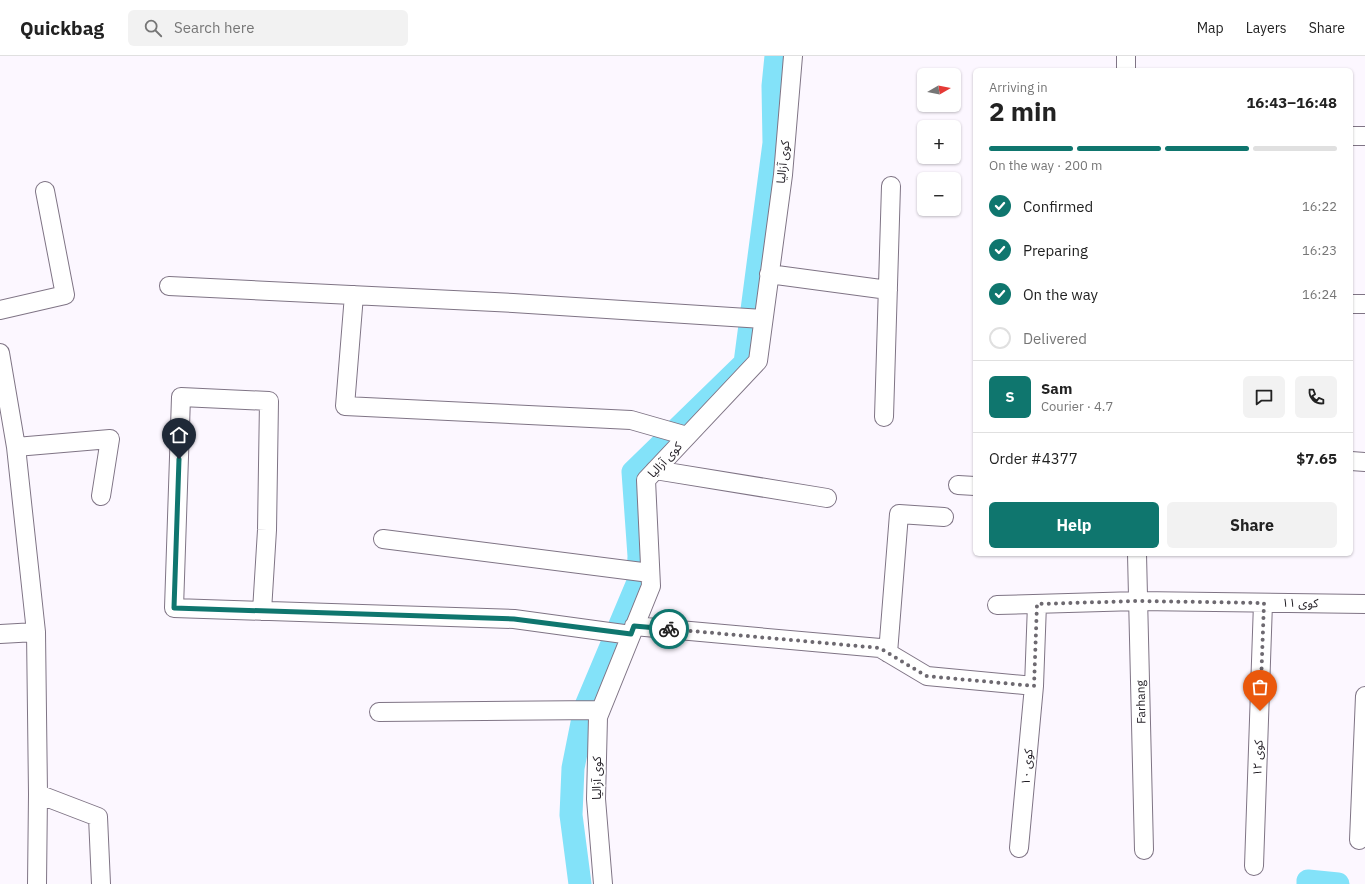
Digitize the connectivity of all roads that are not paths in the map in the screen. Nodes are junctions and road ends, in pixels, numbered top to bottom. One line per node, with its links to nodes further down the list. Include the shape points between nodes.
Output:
1 (793, 56): 8 (street, کوی آزالیا, via 783,175)
2 (1126, 56): 3 (street)
3 (1126, 68)
4 (1353, 136): 5 (street)
5 (1365, 136)
6 (891, 186): 10 (street)
7 (45, 191): 14 (street, via 66,295)
8 (769, 274): 10 (street); 15 (street, کوی آزالیا)
9 (169, 286): 11 (street)
10 (888, 290): 17 (street)
11 (354, 295): 15 (street); 18 (street, via 345,406 631,420)
12 (1353, 304): 13 (street)
13 (1365, 304)
14 (0, 310)
15 (763, 318): 18 (street, کوی آزالیا, via 758,361)
16 (0, 353): 19 (street)
17 (884, 417)
18 (687, 436): 22 (street, کوی آزالیا)
19 (16, 446): 23 (street, via 110,439); 36 (street)
20 (1353, 461): 21 (street)
21 (1365, 462)
22 (654, 470): 24 (street); 28 (street, کوی آزالیا, via 646,480)
23 (101, 496)
24 (827, 498)
25 (944, 517): 38 (street, via 899,514)
26 (383, 539): 28 (street)
27 (1137, 556): 29 (street, Farhang)
28 (650, 573): 35 (street, کوی آزالیا, via 651,586)
29 (1138, 601): 30 (street, کوی ۱۱); 31 (street, کوی ۱۱); 46 (street, Farhang)
30 (1264, 603): 32 (street, کوی ۱۱); 47 (street, کوی ۱۲)
31 (1037, 604): 33 (street, کوی ۱۱); 39 (street, کوی ۱۰)
32 (1365, 604)
33 (997, 605)
34 (262, 611): 34 (street, via 174,608 181,397 268,401 267,530); 35 (street, via 514,619)
35 (633, 630): 38 (street, via 880,648); 41 (street, کوی آزالیا)
36 (36, 632): 37 (street); 43 (street)
37 (0, 634)
38 (888, 653): 39 (street, via 926,676)
39 (1034, 686): 45 (street, کوی ۱۰)
40 (1365, 696): 44 (street)
41 (600, 710): 42 (street); 50 (street, کوی آزالیا, via 596,799)
42 (379, 712)
43 (38, 794): 48 (street); 49 (street, via 98,817)
44 (1359, 840)
45 (1019, 848)
46 (1144, 850)
47 (1254, 866)
48 (37, 884)
49 (101, 884)
50 (602, 884)

